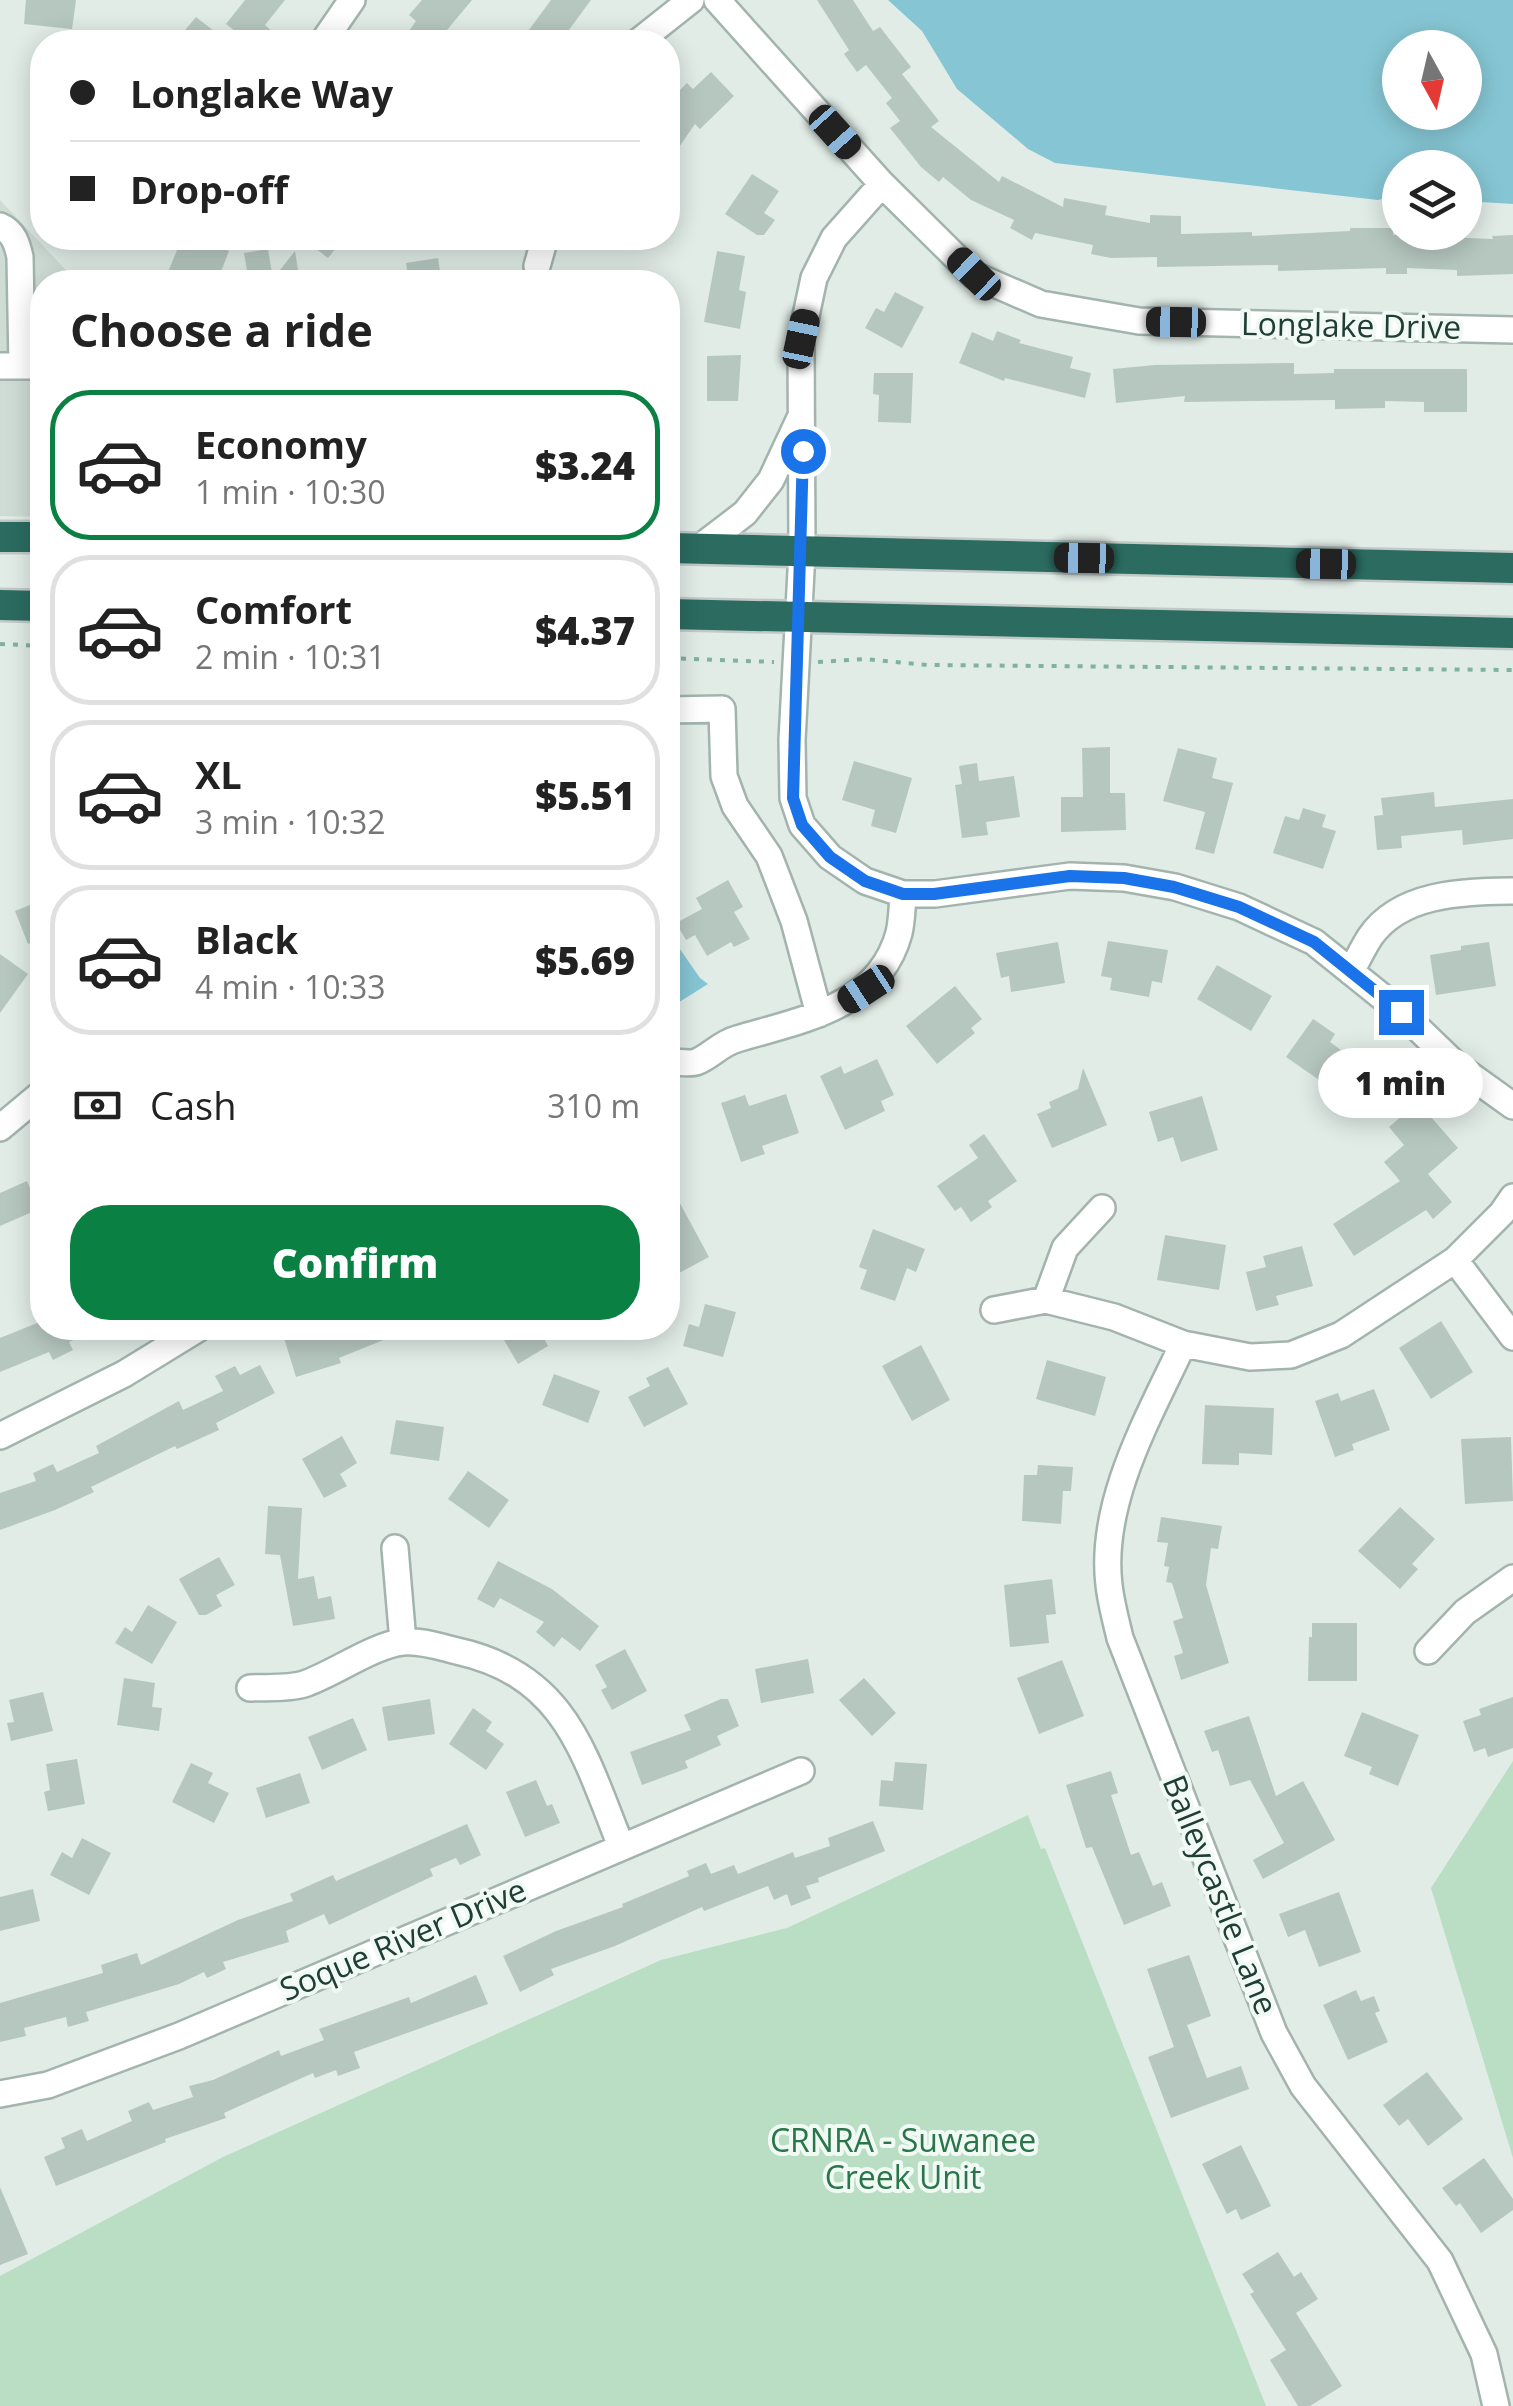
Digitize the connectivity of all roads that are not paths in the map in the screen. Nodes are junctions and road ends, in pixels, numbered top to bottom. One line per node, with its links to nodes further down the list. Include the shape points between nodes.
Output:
1 (352, 0): 4 (street)
2 (692, 0): 5 (street)
3 (716, 0): 6 (street, Longlake Drive)
4 (331, 30)
5 (653, 30)
6 (882, 184): 10 (street, Longlake Drive, via 974,274 1042,304 1138,322); 12 (street, via 834,238 814,278 801,339)
7 (0, 226): 11 (street, via 16,241 20,258)
8 (542, 250): 9 (street)
9 (537, 266)
10 (1513, 330)
11 (21, 366)
12 (802, 414): 16 (street, via 746,512); 17 (street)
13 (0, 537): 14 (highway)
14 (30, 537)
15 (680, 548): 16 (highway)
16 (698, 549): 17 (highway)
17 (802, 552): 18 (highway); 22 (street)
18 (1513, 568)
19 (0, 605): 20 (highway)
20 (30, 606)
21 (680, 614): 22 (highway)
22 (798, 616): 23 (highway); 26 (street, via 793,798 802,825 830,857 865,881)
23 (1513, 633)
24 (680, 710): 28 (street, via 722,709 724,776 735,806 769,856)
25 (1513, 892): 27 (street, via 1428,898 1372,934)
26 (903, 894): 27 (street, via 1070,876 1124,878 1239,907 1314,942); 28 (street, via 899,934 885,965 866,989)
27 (1351, 972): 31 (street)
28 (819, 1014): 29 (street, via 726,1042 696,1062)
29 (680, 1062)
30 (30, 1103): 32 (street)
31 (1513, 1106)
32 (0, 1128)
33 (1513, 1197): 35 (street)
34 (1102, 1208): 36 (street, via 1065,1248)
35 (1455, 1260): 38 (street); 40 (street, via 1341,1335 1291,1355 1250,1357)
36 (1046, 1300): 37 (street); 40 (street)
37 (994, 1310)
38 (1513, 1337)
39 (179, 1340): 41 (street)
40 (1184, 1344): 50 (street, Balleycastle Lane, via 1122,1474 1108,1583 1120,1638 1274,2033 1303,2086 1440,2261 1484,2354)
41 (0, 1436)
42 (395, 1548): 44 (street)
43 (1513, 1578): 45 (street, via 1465,1612)
44 (403, 1642): 46 (street, via 301,1686); 48 (street, via 492,1661 548,1698 568,1722)
45 (1428, 1650)
46 (250, 1688)
47 (800, 1771): 48 (street, Soque River Drive)
48 (621, 1846): 49 (street, Soque River Drive, via 178,2036 48,2084)
49 (0, 2094)
50 (1496, 2406)

